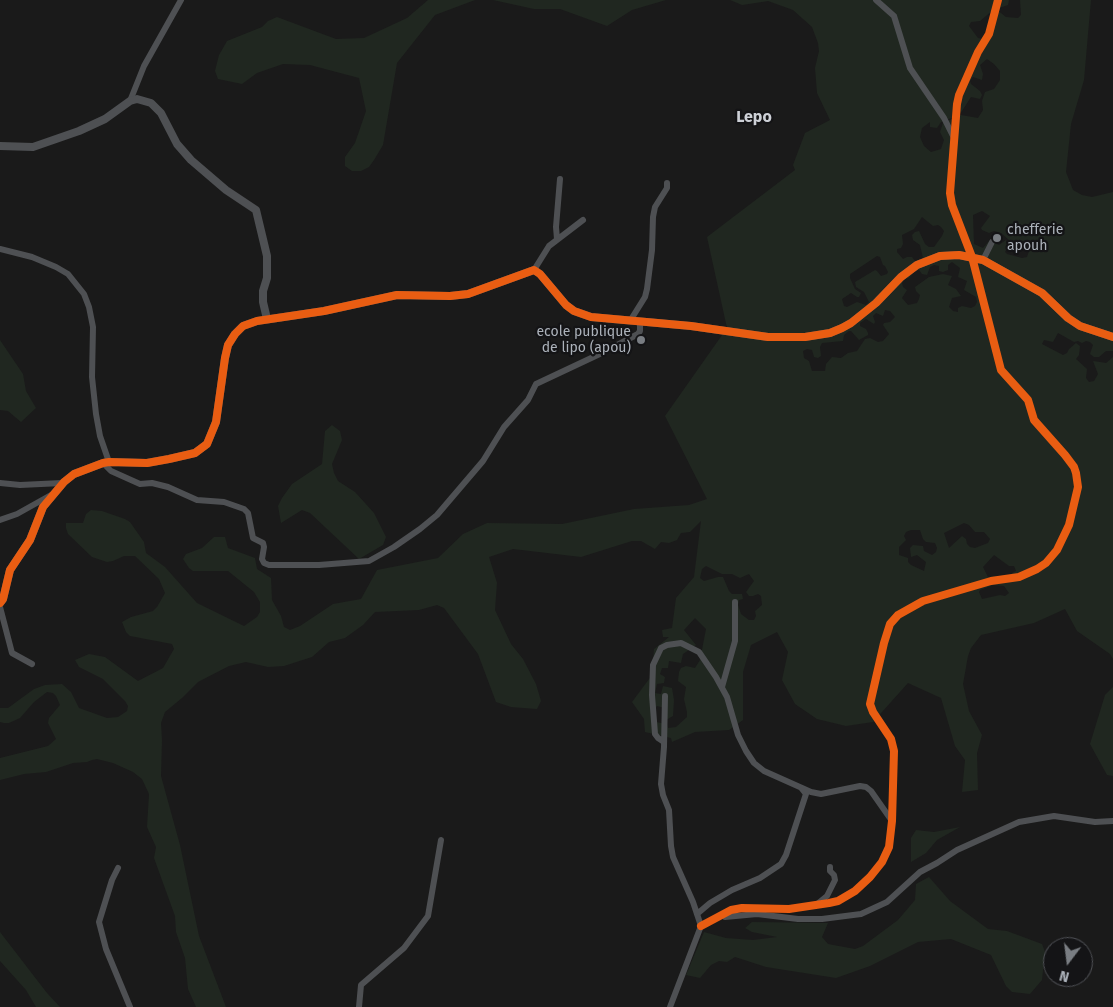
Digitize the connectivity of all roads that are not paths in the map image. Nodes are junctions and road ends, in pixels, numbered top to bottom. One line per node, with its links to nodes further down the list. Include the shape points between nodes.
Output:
1 (181, 0): 4 (street, via 144,66)
2 (876, 0): 5 (street, via 894,16 910,68 944,118)
3 (998, 0): 5 (street, via 989,34 959,95)
4 (130, 101): 6 (street, via 105,119 52,141 33,147); 16 (street, via 137,98 151,103 191,160 256,210 267,256 268,278 263,291)
5 (954, 139): 13 (street, via 950,198)
6 (0, 146)
7 (560, 179): 10 (street)
8 (667, 184): 17 (street, via 653,217 645,297)
9 (583, 220): 10 (street)
10 (557, 239): 15 (street)
11 (992, 242): 14 (street)
12 (0, 249): 20 (street, via 56,267 68,274 84,294 93,327 92,377)
13 (972, 257): 14 (street); 18 (street, via 948,255 924,261 901,277 851,323 821,335 768,337); 33 (street, via 1001,370 1028,400 1034,420 1074,467 1078,487 1063,538 1046,563 1019,577 990,581 923,601 898,615 890,624 870,704 894,746)
14 (983, 260): 19 (street, via 1042,293 1080,326)
15 (534, 270): 16 (street, via 468,294 397,295); 17 (street, via 574,311 591,317)
16 (267, 319): 20 (street, via 243,326 228,345 216,422 210,440 202,449 147,463)
17 (630, 321): 18 (street)
18 (640, 322): 20 (street, via 638,334 536,384 483,461 437,515 369,561 269,565 262,559 263,543 253,538 248,513 244,509 224,502 197,500 152,483 140,484 110,471)
19 (1113, 337)
20 (106, 462): 22 (street, via 74,474)
21 (0, 483): 22 (street)
22 (62, 483): 23 (street)
23 (52, 494): 24 (street); 26 (street, via 40,512 30,540 10,570)
24 (0, 520)
25 (735, 602): 29 (street, via 735,641)
26 (0, 603)
27 (0, 607): 28 (street, via 12,653)
28 (32, 664)
29 (722, 687): 31 (street, via 699,652 681,644 661,648 653,665 652,695 655,734); 32 (street, via 738,735 754,762 764,771)
30 (665, 696): 31 (street)
31 (664, 742): 39 (street, via 661,784 669,810 673,857)
32 (801, 787): 33 (street, via 821,794 866,787); 39 (street, via 806,797 781,864 710,903)
33 (892, 821): 38 (street, via 889,846 870,877 838,901)
34 (1113, 821): 40 (street, via 1095,822 1054,816 1019,822 957,850 920,872 887,902 861,914 798,919 744,914)
35 (441, 840): 43 (street, via 428,916 404,948 361,985)
36 (830, 867): 38 (street, via 835,880 827,896)
37 (118, 868): 42 (street, via 99,922 106,949)
38 (815, 906): 40 (street, via 742,908)
39 (697, 914): 41 (street)
40 (714, 919): 41 (street)
41 (701, 926): 44 (street)
42 (130, 1007)
43 (359, 1007)
44 (670, 1007)

